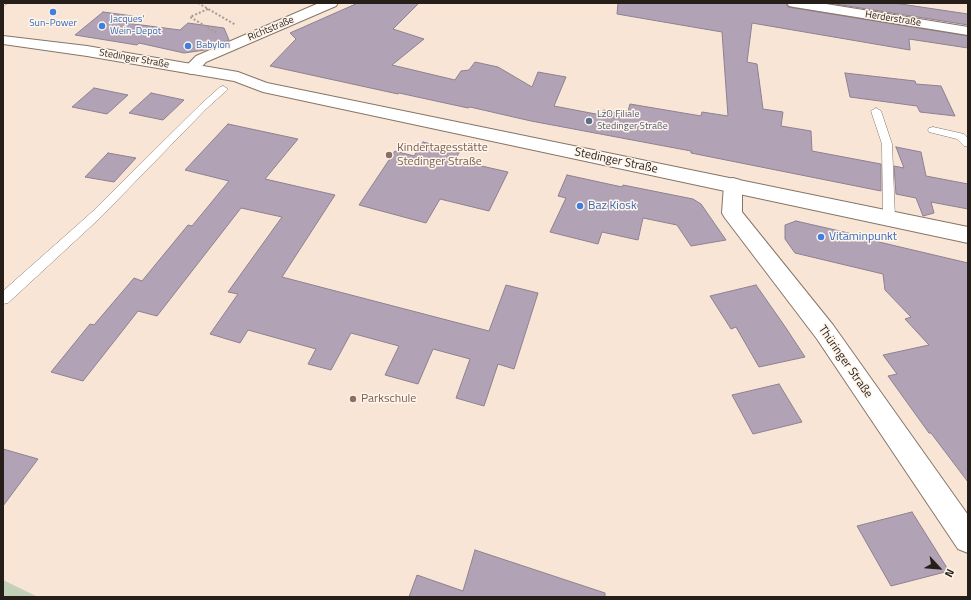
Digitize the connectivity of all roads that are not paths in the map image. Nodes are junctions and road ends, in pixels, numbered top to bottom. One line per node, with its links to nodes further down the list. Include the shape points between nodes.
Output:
1 (331, 3): 8 (main road, Richtstraße, via 201,60)
2 (794, 3): 3 (main road, Herderstraße)
3 (968, 31)
4 (3, 40): 8 (main road, Stedinger Straße)
5 (3, 54): 6 (main road)
6 (59, 62)
7 (107, 69): 9 (main road, Stedinger Straße)
8 (191, 69): 9 (main road, Richtstraße); 10 (main road, Stedinger Straße, via 238,76)
9 (178, 81): 11 (main road, Stedinger Straße)
10 (263, 87): 11 (main road, Stedinger Straße); 15 (main road, Stedinger Straße)
11 (223, 89): 18 (lane, via 197,112 96,216)
12 (876, 111): 16 (lane, via 887,144)
13 (934, 130): 14 (lane, via 960,136)
14 (968, 144)
15 (733, 185): 16 (main road, Stedinger Straße); 19 (main road, Thüringer Straße, via 732,213 825,332)
16 (889, 218): 17 (main road, Stedinger Straße)
17 (968, 235)
18 (3, 299)
19 (968, 539)

